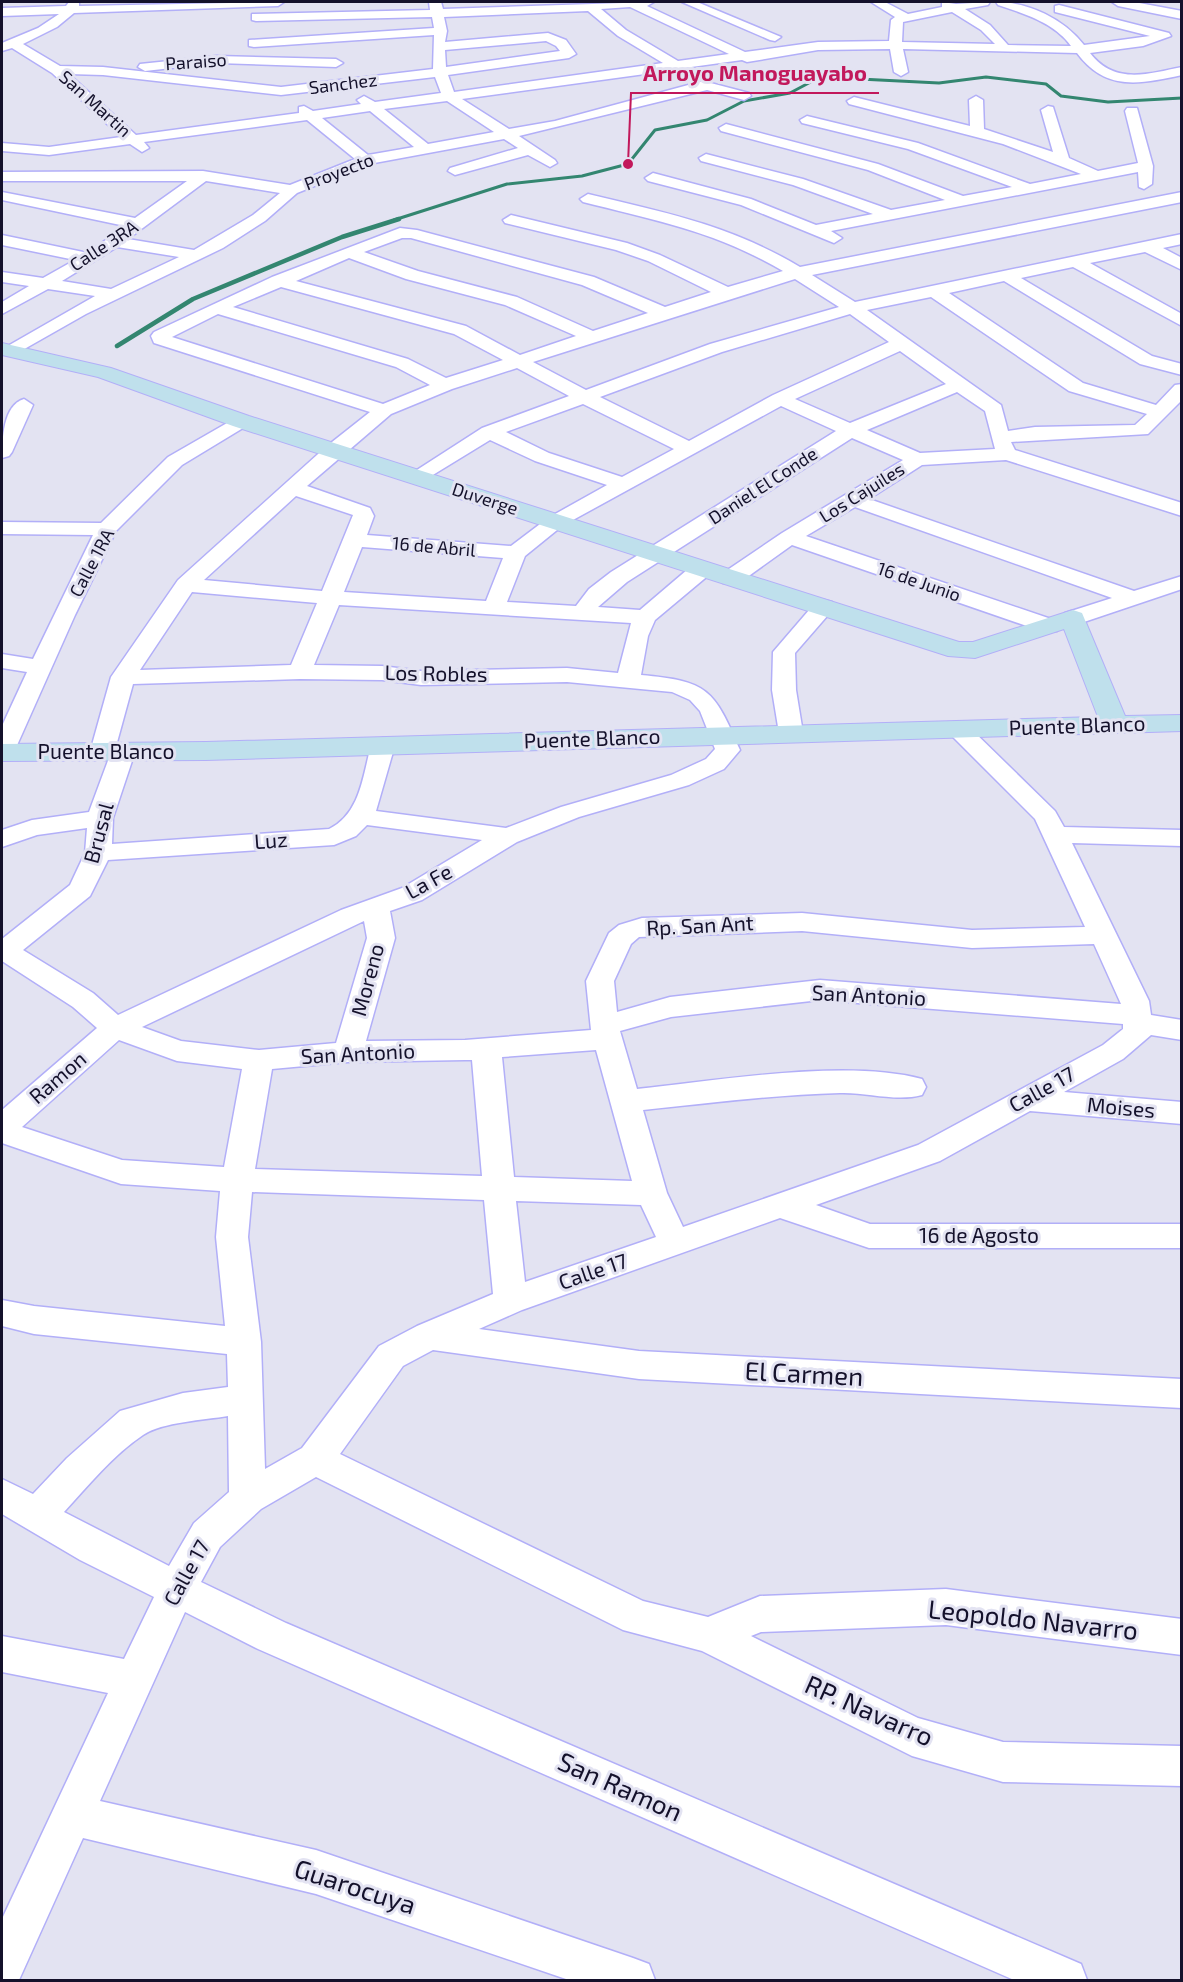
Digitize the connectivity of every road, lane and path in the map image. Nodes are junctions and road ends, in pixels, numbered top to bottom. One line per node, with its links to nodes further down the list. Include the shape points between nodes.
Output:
1 (280, 2): 11 (street); 22 (street)
2 (631, 2): 3 (street); 16 (street); 34 (street)
3 (648, 2)
4 (688, 2): 34 (street, via 775,37)
5 (876, 2): 25 (street)
6 (942, 2): 17 (street)
7 (984, 2): 17 (street)
8 (1002, 2): 21 (street)
9 (1080, 2): 18 (street)
10 (1118, 2): 23 (street)
11 (194, 3): 12 (street)
12 (74, 4): 19 (street); 33 (street, via 51,25)
13 (353, 7): 14 (street); 20 (street)
14 (437, 7): 15 (street); 27 (street)
15 (494, 7): 16 (street)
16 (592, 8): 42 (street, via 622,33)
17 (956, 9): 25 (street); 26 (street)
18 (1059, 9): 21 (street); 28 (street)
19 (2, 12)
20 (336, 13): 22 (street); 29 (street)
21 (1034, 13): 26 (street); 37 (street, via 1073,37)
22 (283, 15): 24 (street)
23 (1182, 15)
24 (256, 16)
25 (904, 17): 32 (street, via 897,20)
26 (976, 21): 36 (street, via 997,36)
27 (441, 31): 29 (street); 35 (street)
28 (1165, 36): 30 (street); 37 (street, via 1129,46)
29 (336, 39): 31 (street); 40 (street)
30 (1182, 40)
31 (254, 43)
32 (895, 44): 36 (street); 38 (street, via 818,46); 41 (street)
33 (8, 45): 45 (street, San Martin)
34 (723, 45): 38 (street)
35 (438, 47): 39 (street, via 550,38); 48 (street)
36 (1004, 48): 37 (street)
37 (1084, 51): 44 (street)
38 (747, 58): 42 (street)
39 (578, 59): 48 (street, Sanchez); 49 (street)
40 (336, 63): 47 (street, Paraiso, via 225,59 168,62); 50 (street)
41 (904, 63)
42 (678, 67): 49 (street); 51 (street, via 673,70)
43 (1074, 67): 44 (street)
44 (1094, 67): 46 (street, via 1119,78 1140,80)
45 (57, 70): 47 (street, Paraiso); 65 (street, San Martin)
46 (1182, 71)
47 (117, 73): 52 (street, Sanchez)
48 (440, 73): 50 (street, Sanchez); 53 (street)
49 (607, 76): 53 (street)
50 (350, 83): 52 (street, Sanchez); 57 (street)
51 (703, 86): 54 (street); 64 (street, Proyecto, via 555,125)
52 (281, 91): 60 (street)
53 (449, 96): 57 (street); 64 (street)
54 (744, 96)
55 (976, 100): 63 (street)
56 (854, 101): 63 (street)
57 (370, 107): 60 (street); 67 (street)
58 (1048, 110): 71 (street)
59 (1132, 111): 74 (street)
60 (313, 117): 65 (street); 72 (street)
61 (807, 120): 83 (street, via 913,146)
62 (726, 128): 88 (street, via 873,167)
63 (977, 130): 71 (street)
64 (505, 133): 67 (street, Proyecto); 68 (street)
65 (135, 140): 69 (street); 79 (street, San Martin)
66 (2, 147): 69 (street)
67 (423, 147): 72 (street, Proyecto)
68 (531, 149): 73 (street); 76 (street)
69 (49, 151): 77 (street)
70 (706, 158): 90 (street, via 838,193)
71 (1062, 159): 81 (street)
72 (365, 160): 84 (street, Proyecto)
73 (550, 163)
74 (1146, 166): 81 (street); 89 (street, via 1143,189)
75 (2, 170): 77 (street)
76 (455, 171)
77 (32, 175): 78 (street); 79 (street); 85 (street)
78 (2, 176)
79 (165, 176): 80 (street)
80 (203, 176): 84 (street); 92 (street, Calle 3RA)
81 (1098, 176): 83 (street)
82 (653, 178): 94 (street, via 746,202)
83 (1028, 188): 88 (street)
84 (292, 190): 102 (street, Proyecto, via 243,229)
85 (3, 197): 92 (street)
86 (1182, 197): 89 (street, Brusal)
87 (588, 199): 106 (street, via 711,230)
88 (961, 201): 90 (street)
89 (1125, 208): 93 (street, Brusal)
90 (887, 214): 94 (street)
91 (511, 220): 112 (street, via 621,246)
92 (139, 224): 98 (street, Calle 3RA)
93 (1044, 224): 95 (street); 104 (street, Brusal)
94 (818, 229): 104 (street)
95 (1063, 235)
96 (1182, 239): 99 (street)
97 (2, 240): 103 (street)
98 (113, 241): 102 (street); 103 (street, Calle 3RA)
99 (1147, 246): 101 (street, via 1102,256); 105 (street)
100 (349, 252): 109 (street); 117 (street, via 400,233 411,233 588,281); 119 (street, via 412,275 511,301)
101 (1080, 254): 107 (street); 118 (street)
102 (197, 255): 113 (street, Proyecto)
103 (90, 258): 110 (street, Calle 3RA)
104 (873, 258): 106 (street, Brusal)
105 (1182, 264)
106 (796, 273): 112 (street, Brusal); 115 (street)
107 (1005, 276): 111 (street); 123 (street, via 1146,360)
108 (2, 277): 110 (street)
109 (278, 281): 114 (street); 122 (street, via 460,330)
110 (46, 282): 113 (street); 116 (street, Calle 3RA)
111 (933, 290): 115 (street); 131 (street, via 1076,387)
112 (726, 292): 117 (street, Brusal)
113 (112, 294): 121 (street, Proyecto)
114 (217, 308): 124 (street, via 402,363); 130 (street, via 160,339)
115 (853, 308): 120 (street); 127 (street, via 716,348)
116 (2, 309)
117 (663, 313): 119 (street, Brusal)
118 (1182, 321)
119 (593, 337): 122 (street, Brusal)
120 (900, 344): 125 (street); 128 (street)
121 (7, 350): 132 (street, Duverge, via 104,372)
122 (519, 362): 124 (street, Brusal); 127 (street)
123 (1182, 370)
124 (445, 385): 130 (street, Brusal)
125 (958, 385): 134 (street, Daniel El Conde); 136 (street, via 994,409)
126 (1182, 389): 131 (street, Los Cajuiles)
127 (588, 397): 135 (street); 137 (street)
128 (780, 399): 134 (street); 137 (street)
129 (24, 405): 133 (street)
130 (384, 410): 138 (street, Brusal)
131 (1161, 412): 136 (street, Los Cajuiles, via 1142,430 1015,434)
132 (241, 421): 138 (street, Duverge); 148 (street, Calle 1RA, via 176,461)
133 (7, 429): 139 (street)
134 (852, 429): 140 (street); 152 (street, Daniel El Conde)
135 (489, 432): 141 (street); 142 (street, via 542,457)
136 (1004, 446): 140 (street, Los Cajuiles); 145 (street)
137 (688, 448): 142 (street)
138 (334, 450): 141 (street, Duverge); 143 (street, Brusal)
139 (2, 452)
140 (916, 459): 144 (street, Los Cajuiles)
141 (416, 477): 146 (street, Duverge)
142 (622, 484): 146 (street)
143 (293, 488): 150 (street, via 363,512); 156 (street, Brusal)
144 (854, 500): 149 (street, Los Cajuiles); 157 (street)
145 (1182, 510)
146 (555, 522): 151 (street); 152 (street, Duverge)
147 (2, 528): 148 (street)
148 (107, 529): 165 (street, Calle 1RA)
149 (789, 537): 154 (street, Los Cajuiles); 163 (street, 16 de Junio)
150 (352, 540): 151 (street, 16 de Abril); 158 (street)
151 (516, 553): 160 (street)
152 (656, 555): 153 (street, Duverge); 161 (street, Daniel El Conde, via 597,594)
153 (702, 569): 154 (street, Duverge); 162 (street)
154 (731, 579): 159 (street, Duverge)
155 (1182, 582): 157 (street)
156 (186, 585): 158 (street); 167 (street, Brusal)
157 (1131, 597): 163 (street)
158 (332, 598): 160 (street); 166 (street)
159 (824, 607): 163 (street, Duverge, via 968,651); 172 (street, via 784,652 784,690)
160 (494, 608): 161 (street)
161 (583, 612): 162 (street)
162 (645, 617): 168 (street)
163 (1061, 622): 170 (street)
164 (2, 661): 165 (street)
165 (40, 667): 175 (street, Calle 1RA)
166 (300, 672): 167 (street, Los Robles); 168 (street, Los Robles, via 382,673 421,678 567,675)
167 (123, 677): 176 (street, Brusal)
168 (628, 680): 173 (street, Los Robles, via 677,685 699,695)
169 (1181, 724): 170 (street, Puente Blanco)
170 (1115, 725): 171 (street, Puente Blanco)
171 (958, 730): 172 (street, Puente Blanco); 179 (street, via 1046,816)
172 (791, 733): 173 (street, Puente Blanco)
173 (724, 735): 174 (street, Puente Blanco); 180 (street, La Fe, via 728,750 715,764 680,780 570,812)
174 (383, 745): 176 (street, Puente Blanco); 177 (street)
175 (2, 752): 176 (street, Puente Blanco)
176 (113, 752): 178 (street, Brusal)
177 (363, 817): 180 (street); 183 (street, Luz, via 346,833 334,837)
178 (100, 818): 182 (street, via 32,828); 183 (street, Brusal)
179 (1055, 835): 181 (street); 185 (street)
180 (508, 836): 184 (street, La Fe, via 412,894)
181 (1182, 838)
182 (2, 839)
183 (98, 853): 186 (street, Brusal, via 81,890)
184 (376, 908): 188 (street, La Fe, via 351,916); 192 (street, Moreno, via 381,938)
185 (1103, 934): 187 (street, via 1135,1000); 190 (street, Rp. San Ant, via 972,939 802,922 642,927 619,939 600,981)
186 (3, 949): 188 (street, via 83,1000)
187 (1137, 1019): 189 (street, San Antonio); 190 (street, San Antonio, via 820,990 670,1007); 195 (street, Calle 17, via 1138,1032 1113,1052)
188 (115, 1028): 193 (street, San Antonio, via 177,1051); 198 (street, Ramon)
189 (1182, 1030)
190 (604, 1032): 191 (street, San Antonio); 196 (street, Rp. San Ant)
191 (486, 1048): 192 (street, San Antonio); 200 (street)
192 (348, 1052): 193 (street, San Antonio)
193 (260, 1060): 199 (street)
194 (911, 1087): 196 (street, via 852,1082 792,1084)
195 (1024, 1100): 197 (street, Moises); 202 (street, Calle 17, via 929,1153)
196 (624, 1101): 201 (street, Rp. San Ant)
197 (1182, 1113)
198 (2, 1129): 199 (street, via 121,1172)
199 (237, 1180): 200 (street); 208 (street, via 232,1236)
200 (499, 1188): 201 (street); 205 (street)
201 (651, 1193): 204 (street, Rp. San Ant)
202 (782, 1206): 203 (street, 16 de Agosto, via 869,1236); 204 (street, Calle 17)
203 (1182, 1236)
204 (675, 1243): 205 (street, Calle 17)
205 (510, 1301): 207 (street, Calle 17)
206 (2, 1313): 208 (street, via 34,1320)
207 (429, 1336): 209 (street, El Carmen, via 639,1365); 211 (street, Calle 17, via 391,1356)
208 (244, 1342): 210 (street)
209 (1182, 1394)
210 (246, 1399): 213 (street); 214 (street, via 183,1408 134,1422 80,1469)
211 (315, 1459): 213 (street, Calle 17); 216 (street, RP. Navarro, via 637,1617)
212 (2, 1494): 214 (street, San Ramon)
213 (248, 1498): 215 (street, Calle 17, via 207,1534)
214 (37, 1515): 215 (street, San Ramon, via 93,1548)
215 (177, 1588): 219 (street, Calle 17); 224 (street, San Ramon, via 272,1636)
216 (709, 1635): 217 (street, Leopoldo Navarro, via 760,1614 946,1606); 220 (street, RP. Navarro, via 912,1736 1003,1762)
217 (1182, 1637)
218 (2, 1654): 219 (street)
219 (134, 1680): 221 (street, Calle 17)
220 (1182, 1766)
221 (72, 1815): 222 (street, Calle 17); 223 (street, Guarocuya, via 316,1872)
222 (2, 1967)
223 (633, 1980)
224 (1065, 1980)

